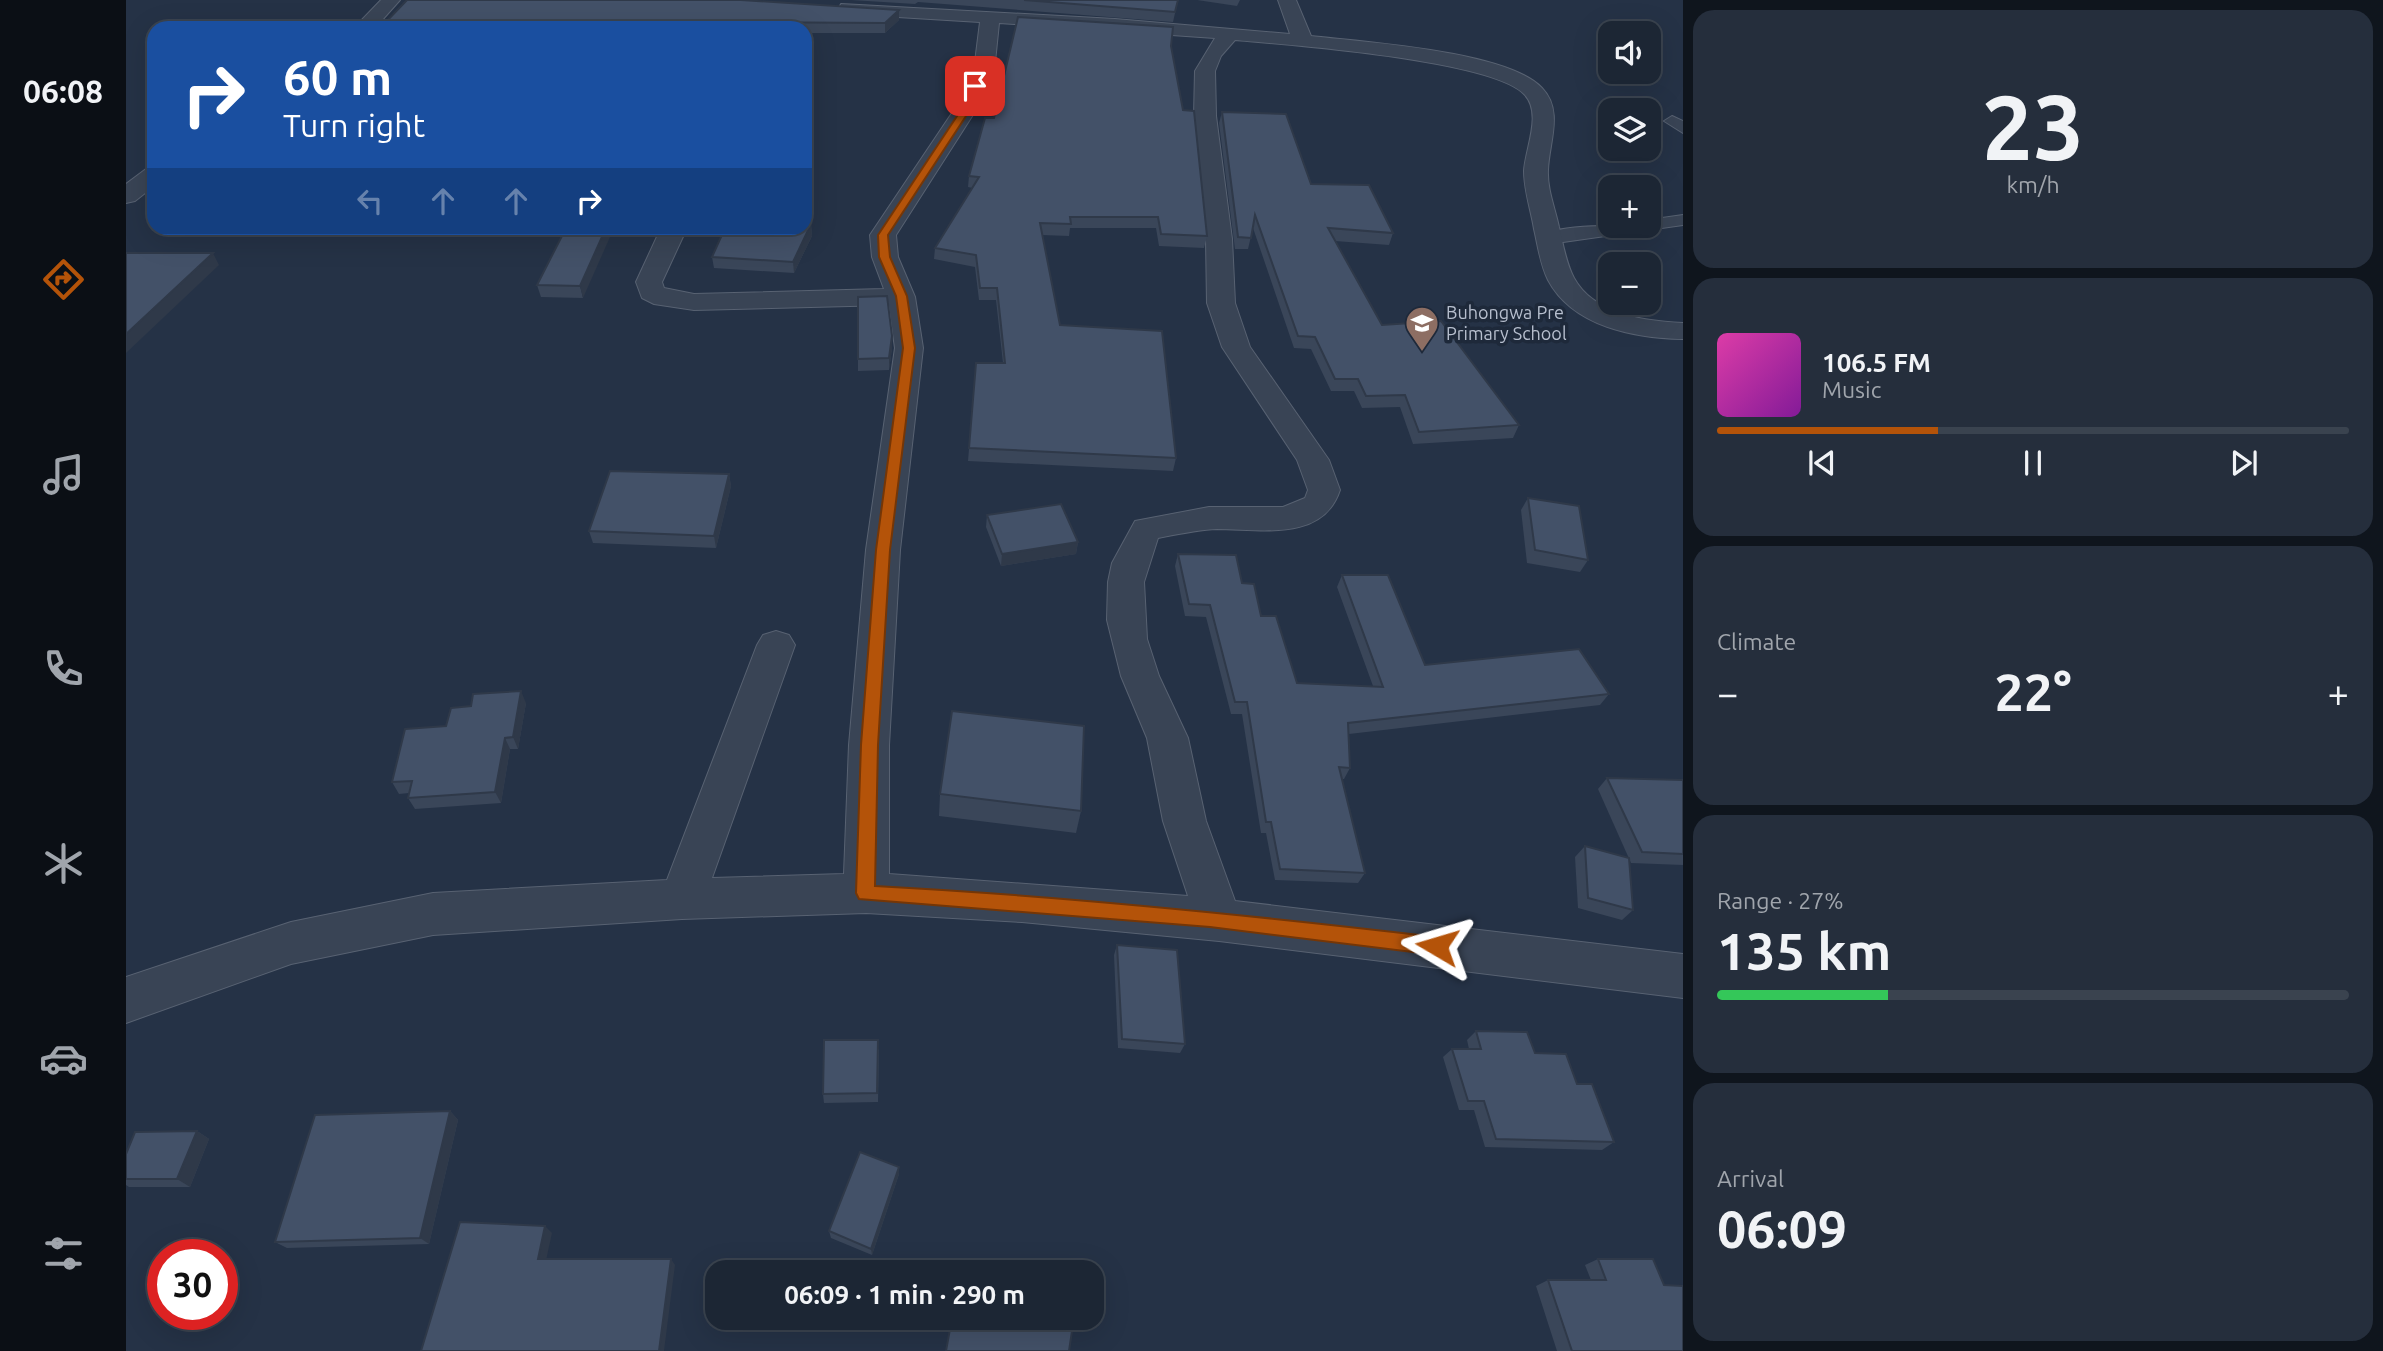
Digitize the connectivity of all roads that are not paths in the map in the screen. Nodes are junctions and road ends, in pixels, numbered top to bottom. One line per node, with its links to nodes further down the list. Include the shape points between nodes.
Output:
1 (391, 0): 5 (street)
2 (1287, 0): 7 (street)
3 (842, 8): 4 (street)
4 (990, 18): 6 (street); 15 (street, via 985,61 965,110 883,235 885,257)
5 (371, 21)
6 (1230, 33): 7 (street); 20 (street, via 1205,71 1221,303 1236,347 1313,460 1324,490 1319,504 1292,517 1266,521 1216,518 1147,529 1133,548 1126,572 1129,642 1164,725 1187,834)
7 (1302, 39): 14 (street, via 1489,70 1526,85 1538,96 1544,112 1536,172)
8 (147, 180): 9 (street)
9 (126, 196)
10 (1683, 220): 11 (lane)
11 (1661, 224)
12 (1598, 232): 14 (lane)
13 (671, 235): 15 (street, via 649,282 652,292 664,298 694,302)
14 (1549, 238): 16 (street, via 1563,284 1585,306 1616,320 1661,331)
15 (901, 296): 18 (street, via 909,348 883,550 869,745)
16 (1683, 331)
17 (776, 645): 19 (street)
18 (866, 893): 19 (street); 20 (street)
19 (682, 899): 22 (street, via 433,914 291,943)
20 (1219, 920): 21 (street)
21 (1683, 976)
22 (126, 1000)

